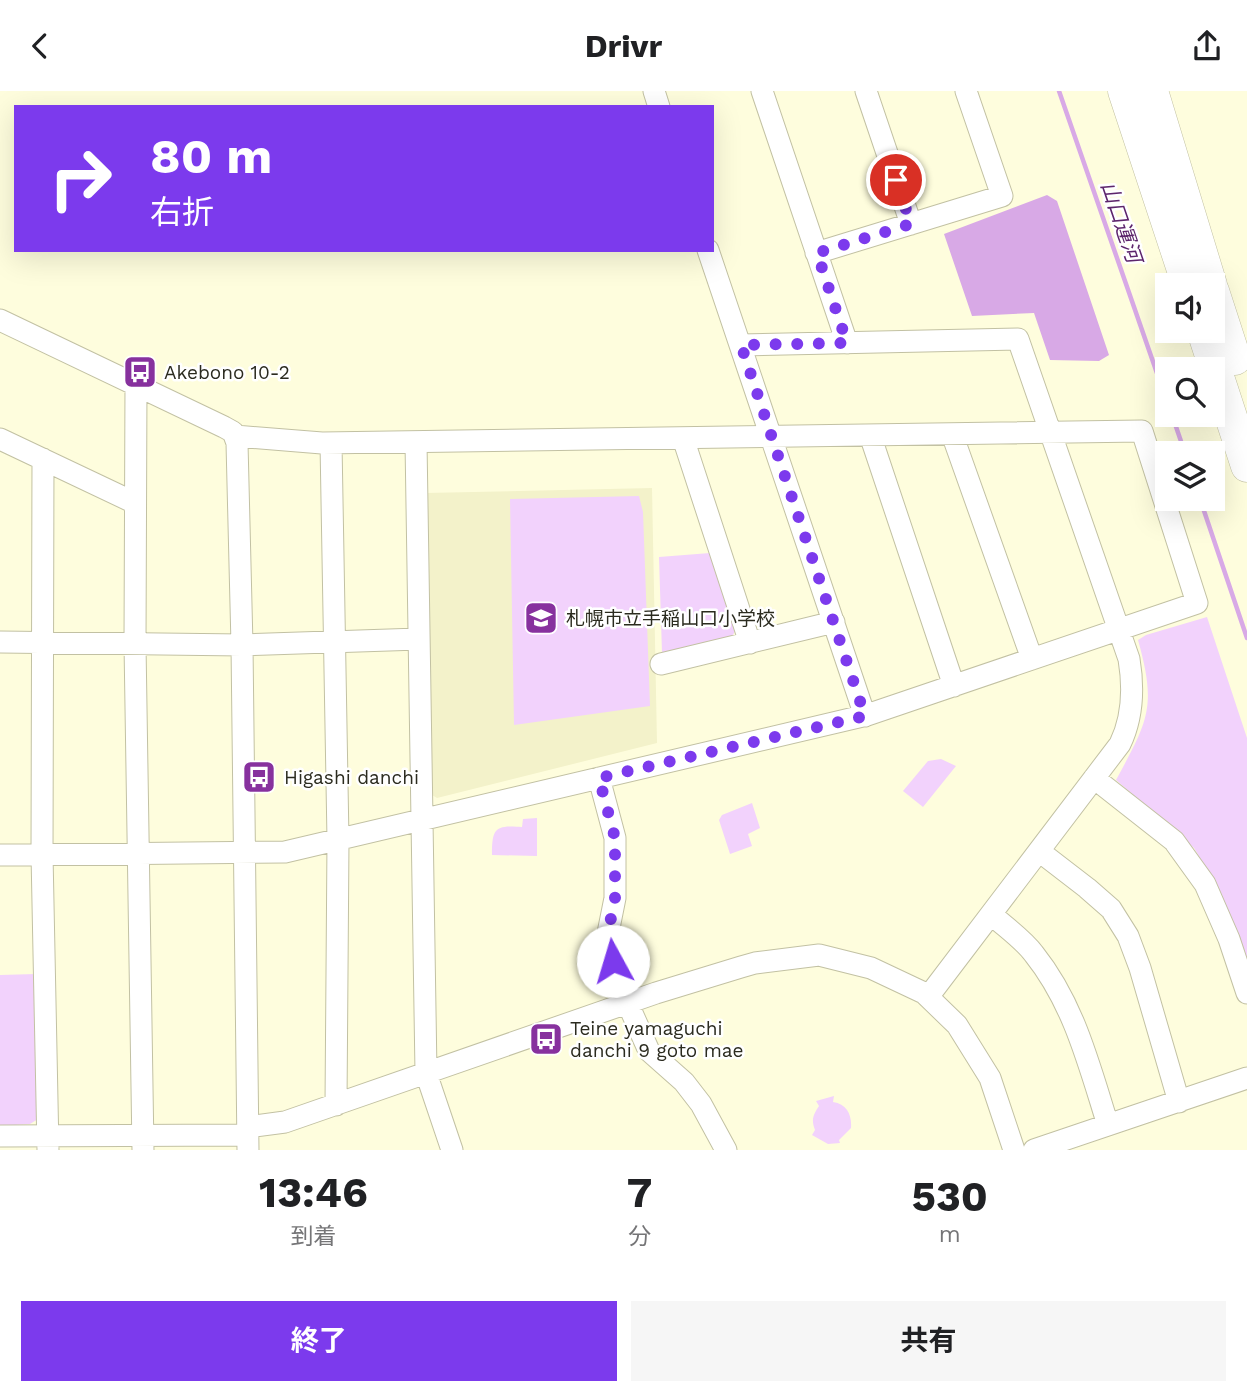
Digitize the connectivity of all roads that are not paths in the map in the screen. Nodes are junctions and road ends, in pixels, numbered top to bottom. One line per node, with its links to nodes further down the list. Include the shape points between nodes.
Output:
1 (762, 91): 8 (street)
2 (866, 91): 6 (street)
3 (966, 91): 6 (street, via 1002,196)
4 (1124, 91): 9 (highway)
5 (1152, 91): 10 (highway)
6 (911, 224): 8 (street)
7 (709, 252): 13 (street)
8 (817, 253): 12 (street)
9 (1184, 273)
10 (1207, 273)
11 (0, 320): 15 (street)
12 (847, 343): 13 (street); 17 (street, via 1018,339)
13 (741, 345): 21 (street)
14 (1223, 345): 16 (highway); 27 (highway)
15 (135, 384): 20 (street); 28 (street)
16 (1247, 395)
17 (1052, 432): 18 (street); 30 (street); 30 (street, via 1142,431 1197,603)
18 (951, 433): 19 (street); 38 (street)
19 (870, 435): 21 (street); 40 (street)
20 (234, 436): 25 (street); 37 (street)
21 (772, 436): 22 (street); 29 (street)
22 (684, 438): 24 (street); 36 (street)
23 (0, 439): 26 (street)
24 (416, 442): 25 (street); 31 (street)
25 (331, 443): 32 (street)
26 (43, 459): 28 (street); 34 (street)
27 (1247, 466)
28 (135, 503): 35 (street)
29 (834, 622): 36 (street); 41 (street)
30 (1118, 630): 38 (street); 43 (street, via 1133,683 1128,727)
31 (419, 639): 32 (street); 44 (street)
32 (334, 641): 37 (street); 45 (street)
33 (0, 642): 34 (street)
34 (43, 642): 35 (street); 48 (street)
35 (135, 643): 37 (street); 49 (street)
36 (750, 643): 39 (street)
37 (242, 645): 47 (street)
38 (1032, 659): 40 (street)
39 (661, 664)
40 (954, 686): 41 (street)
41 (865, 716): 42 (street)
42 (599, 778): 44 (street); 54 (street, via 615,838 615,898 607,938)
43 (1094, 778): 46 (street); 52 (street, via 1174,841 1205,884)
44 (421, 820): 45 (street); 55 (street)
45 (338, 839): 47 (street, via 285,852); 58 (street)
46 (1039, 851): 51 (street); 57 (street, via 1111,909 1128,936)
47 (245, 853): 49 (street); 61 (street)
48 (42, 854): 49 (street); 50 (street); 62 (street)
49 (138, 854): 63 (street)
50 (0, 855)
51 (991, 914): 53 (street); 59 (street, via 1033,951 1057,985 1081,1035)
52 (1247, 993)
53 (928, 997): 54 (street, via 871,968 819,955 755,963); 66 (street, via 957,1025 990,1078)
54 (627, 1004): 55 (street); 65 (street, via 649,1051 684,1082)
55 (426, 1073): 58 (street); 64 (street)
56 (1247, 1078): 57 (street)
57 (1179, 1102): 59 (street)
58 (336, 1105): 61 (street)
59 (1108, 1125): 67 (street)
60 (0, 1136): 62 (street)
61 (248, 1137): 63 (street)
62 (48, 1143): 63 (street)
63 (143, 1143)
64 (452, 1150)
65 (726, 1150)
66 (1014, 1150)
67 (1034, 1150)

